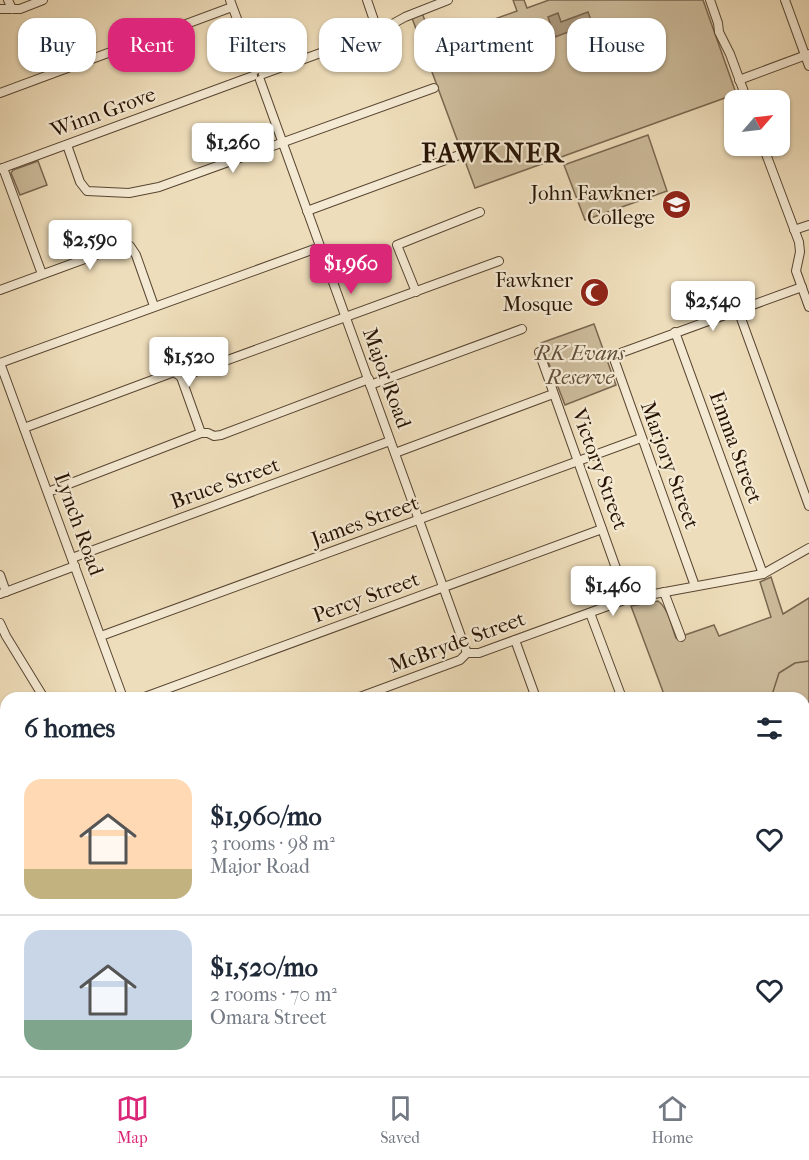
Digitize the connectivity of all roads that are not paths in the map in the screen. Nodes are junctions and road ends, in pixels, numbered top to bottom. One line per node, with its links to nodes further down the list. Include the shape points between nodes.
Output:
1 (8, 0): 7 (street); 10 (street)
2 (43, 0): 10 (street)
3 (367, 0): 11 (street)
4 (448, 0): 12 (street, Winn Grove)
5 (710, 0): 17 (street)
6 (784, 0): 14 (street)
7 (0, 4)
8 (231, 4): 16 (street, Major Road); 20 (street)
9 (0, 9): 10 (street)
10 (12, 9)
11 (373, 18)
12 (402, 19)
13 (319, 53): 16 (street, Winn Grove)
14 (807, 55): 15 (street); 17 (street)
15 (809, 66)
16 (258, 75): 21 (street, Major Road); 22 (street, Winn Grove)
17 (739, 80): 19 (street)
18 (434, 88): 21 (street)
19 (743, 90)
20 (0, 93)
21 (282, 143): 22 (street, via 159,187 129,193 87,191); 26 (street, Major Road)
22 (67, 145): 25 (street, Winn Grove)
23 (462, 154): 26 (street)
24 (767, 156): 29 (street)
25 (2, 168): 32 (street)
26 (307, 211): 30 (street, Major Road)
27 (480, 212): 35 (street, via 397,245)
28 (809, 225): 29 (street)
29 (794, 230): 33 (street, via 800,250 796,271)
30 (320, 247): 37 (street); 39 (street, Major Road)
31 (499, 261): 35 (street)
32 (42, 274): 34 (street); 37 (street, via 123,245 130,246)
33 (802, 287): 36 (street); 38 (street)
34 (0, 290)
35 (416, 292): 39 (street)
36 (808, 303)
37 (154, 306): 43 (street)
38 (738, 310): 41 (street); 54 (street)
39 (346, 318): 44 (street); 45 (street, Major Road)
40 (522, 329): 45 (street)
41 (675, 332): 49 (street, Marjory Street, via 615,355 614,364); 59 (street, Emma Street)
42 (539, 352): 46 (street, Victory Street)
43 (0, 363): 47 (street, Lynch Road)
44 (181, 377): 47 (street, via 174,372); 48 (street)
45 (369, 382): 48 (street, via 221,435); 50 (street, Major Road)
46 (553, 394): 51 (street); 52 (street, Victory Street)
47 (24, 428): 53 (street, Lynch Road)
48 (201, 433): 53 (street)
49 (641, 438): 52 (street, James Street); 61 (street, Marjory Street)
50 (390, 441): 51 (street, Major Road); 58 (street, Bruce Street)
51 (395, 453): 55 (street, Major Road)
52 (578, 461): 55 (street, James Street); 56 (street, Victory Street)
53 (48, 492): 58 (street, Lynch Road)
54 (809, 506)
55 (420, 520): 62 (street, Major Road); 68 (street, James Street)
56 (602, 529): 62 (street, Percy Street); 65 (street, Victory Street)
57 (809, 548): 59 (street, McBryde Street)
58 (73, 562): 64 (street, Bruce Street); 68 (street, Lynch Road)
59 (763, 574): 61 (street, McBryde Street)
60 (0, 575): 64 (street)
61 (695, 586): 63 (street, McBryde Street)
62 (444, 587): 71 (street, Major Road); 74 (street, Percy Street)
63 (664, 592): 65 (street, McBryde Street); 69 (street)
64 (3, 593)
65 (627, 598): 66 (street, McBryde Street)
66 (590, 613): 70 (street, McBryde Street); 77 (street)
67 (0, 623): 72 (street)
68 (101, 636): 73 (street, Lynch Road)
69 (681, 637)
70 (515, 640): 71 (street, McBryde Street, via 480,653); 76 (street)
71 (467, 653): 75 (street, McBryde Street, via 460,660)
72 (40, 692)
73 (121, 692)
74 (158, 692)
75 (373, 692)
76 (534, 692)
77 (620, 692)

